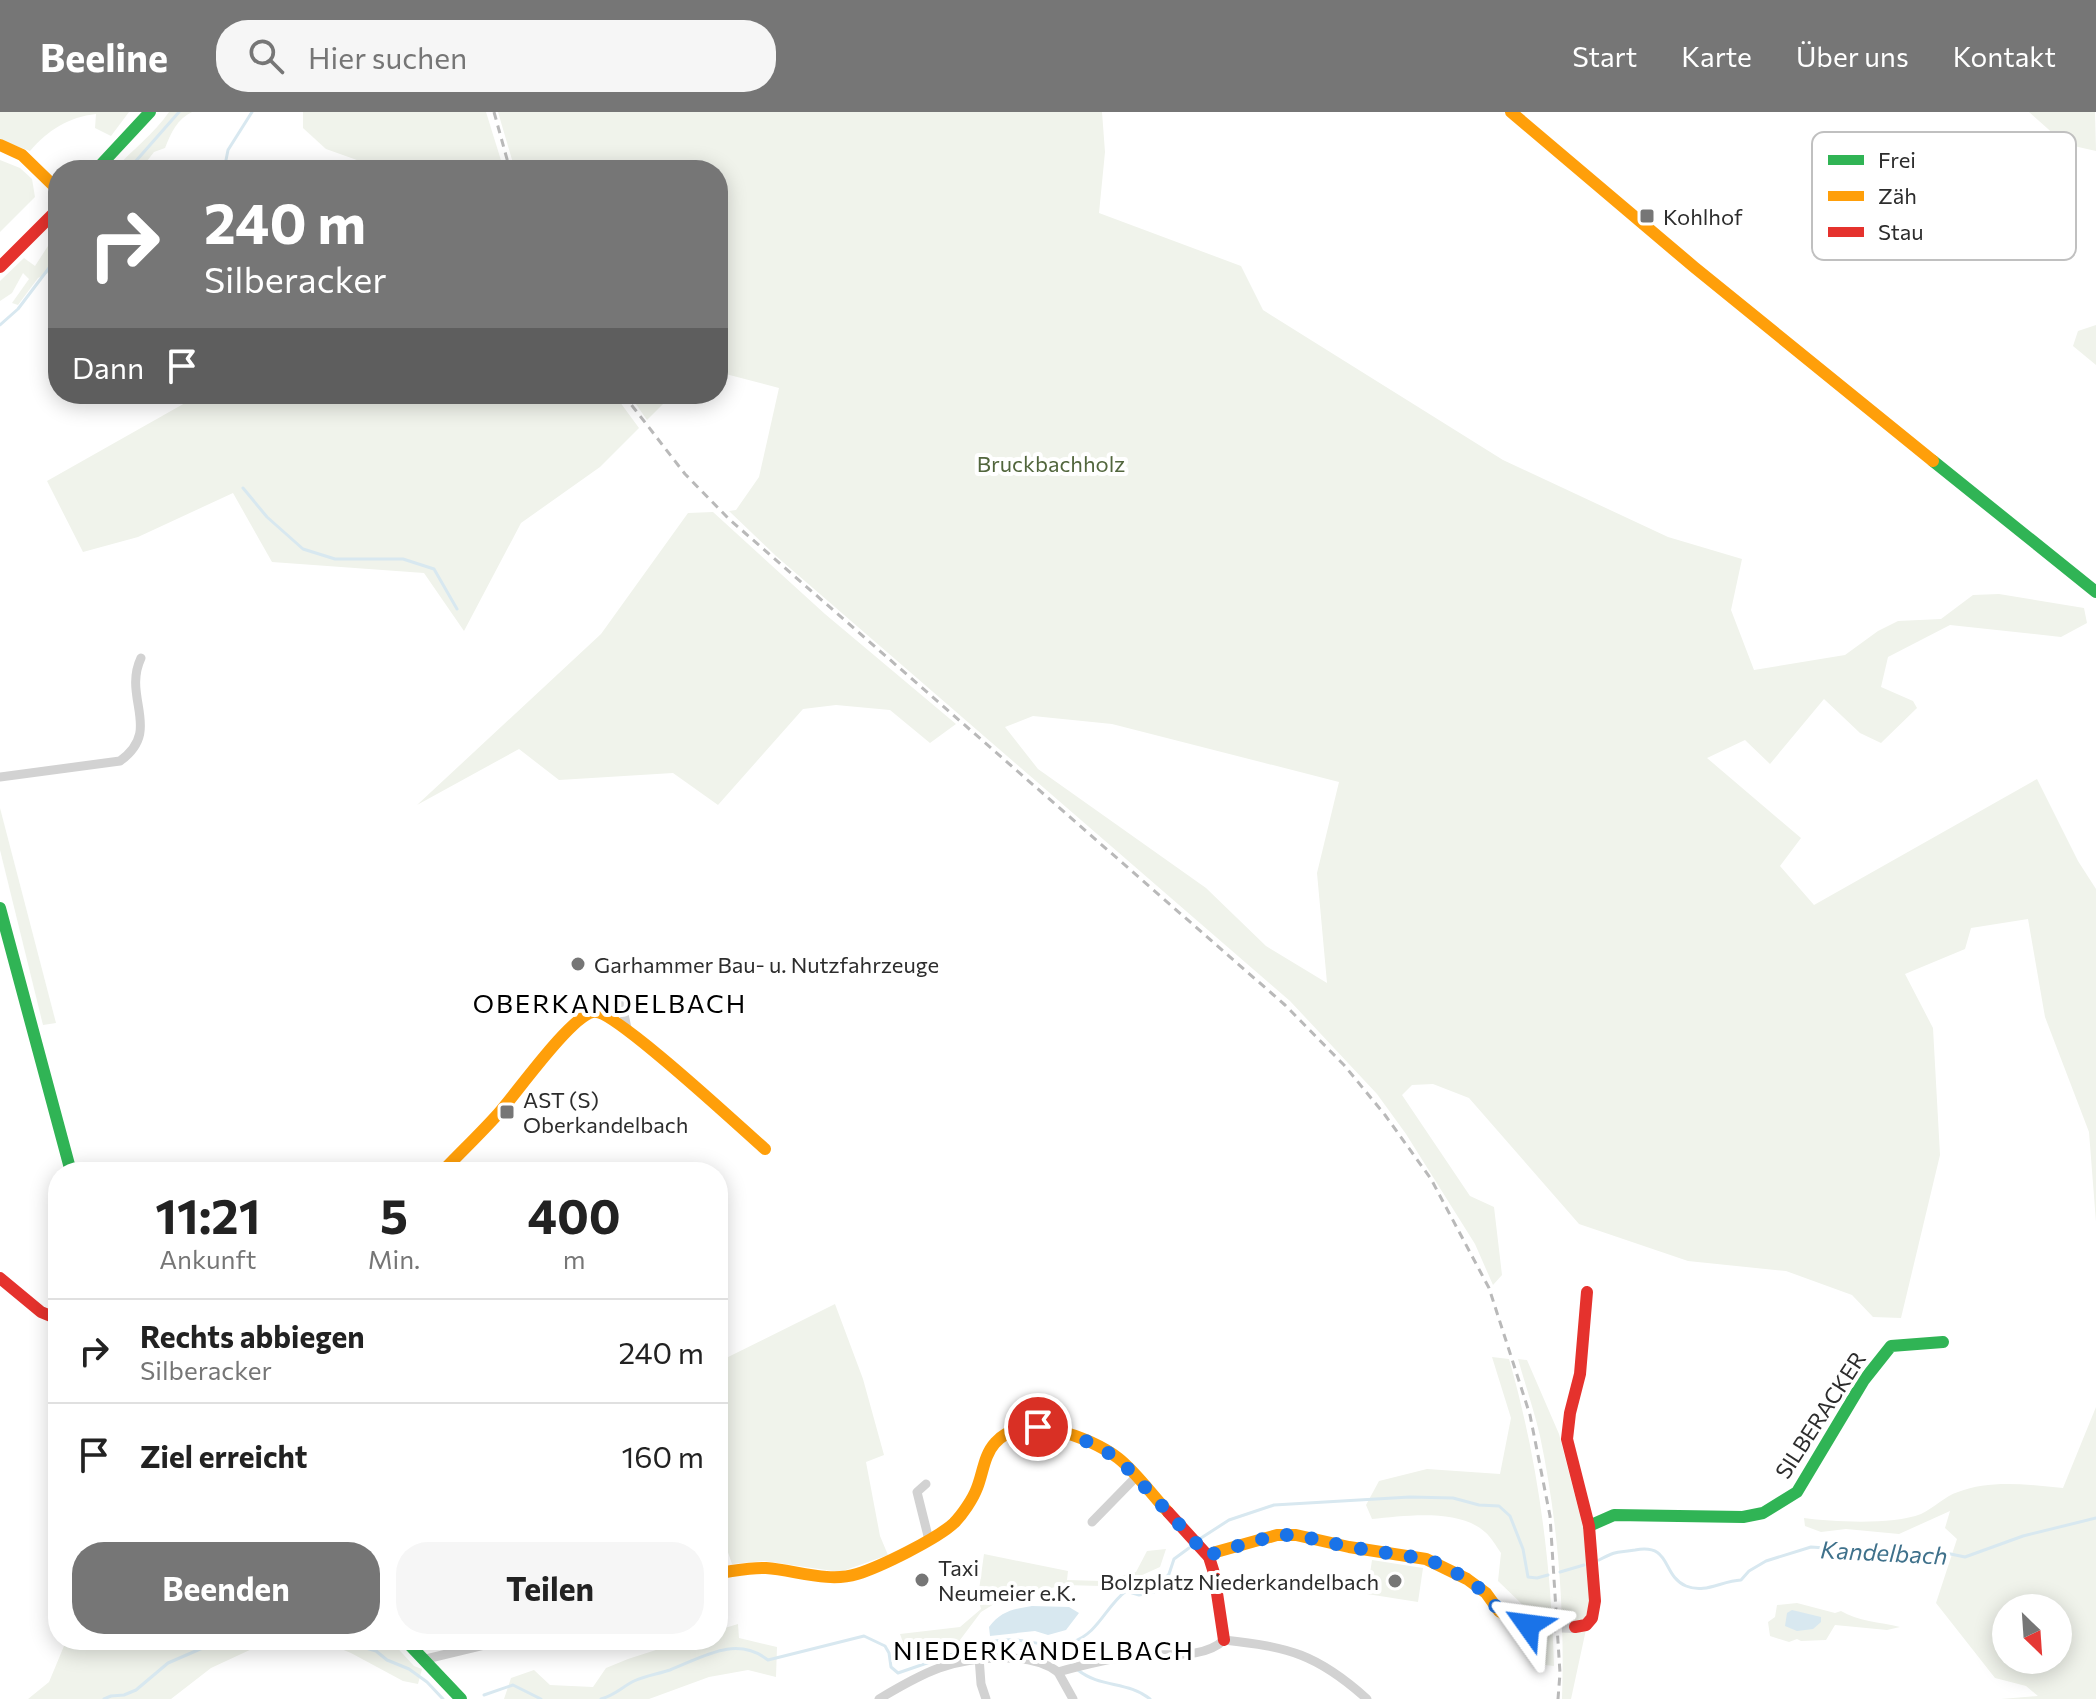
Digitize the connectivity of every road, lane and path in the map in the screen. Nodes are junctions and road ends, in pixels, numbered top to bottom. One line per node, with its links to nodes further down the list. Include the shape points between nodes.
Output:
1 (150, 112): 4 (street)
2 (1511, 112): 8 (street)
3 (0, 145): 5 (street, via 22,155)
4 (105, 160)
5 (48, 180)
6 (48, 219): 7 (street)
7 (0, 267)
8 (2096, 592)
9 (141, 658): 10 (street, via 135,685 142,733 133,752 120,761)
10 (0, 777)
11 (0, 908): 13 (street)
12 (765, 1149): 14 (street, via 627,1028 591,1012 567,1031)
13 (68, 1162)
14 (452, 1162)
15 (0, 1278): 17 (street)
16 (1587, 1292): 22 (street, via 1580,1374 1567,1439)
17 (48, 1315)
18 (1943, 1342): 22 (street, SILBERACKER, via 1891,1346 1864,1380 1797,1492 1763,1513 1614,1515)
19 (1136, 1477): 21 (street); 23 (street, via 1119,1459 1089,1442 1023,1427 995,1443 966,1509); 24 (street)
20 (926, 1484): 23 (street, via 917,1492)
21 (1092, 1522)
22 (1589, 1526): 27 (street, via 1595,1601 1592,1618)
23 (929, 1540): 25 (street, via 857,1574 838,1577 764,1568)
24 (1209, 1557): 26 (street, via 1277,1535 1296,1535 1426,1559 1467,1579 1514,1621); 28 (street)
25 (728, 1572)
26 (1544, 1626)
27 (1575, 1627)
28 (1224, 1640): 33 (street, via 1203,1652 1122,1657); 38 (street, via 1277,1646 1305,1656 1339,1674)
29 (416, 1650): 32 (street)
30 (463, 1650): 32 (street)
31 (979, 1657): 33 (street, via 1018,1658 1048,1664); 35 (street, via 933,1669); 36 (street)
32 (426, 1659): 34 (street)
33 (1058, 1672): 37 (street)
34 (461, 1699)
35 (879, 1699)
36 (986, 1699)
37 (1073, 1699)
38 (1367, 1699)

